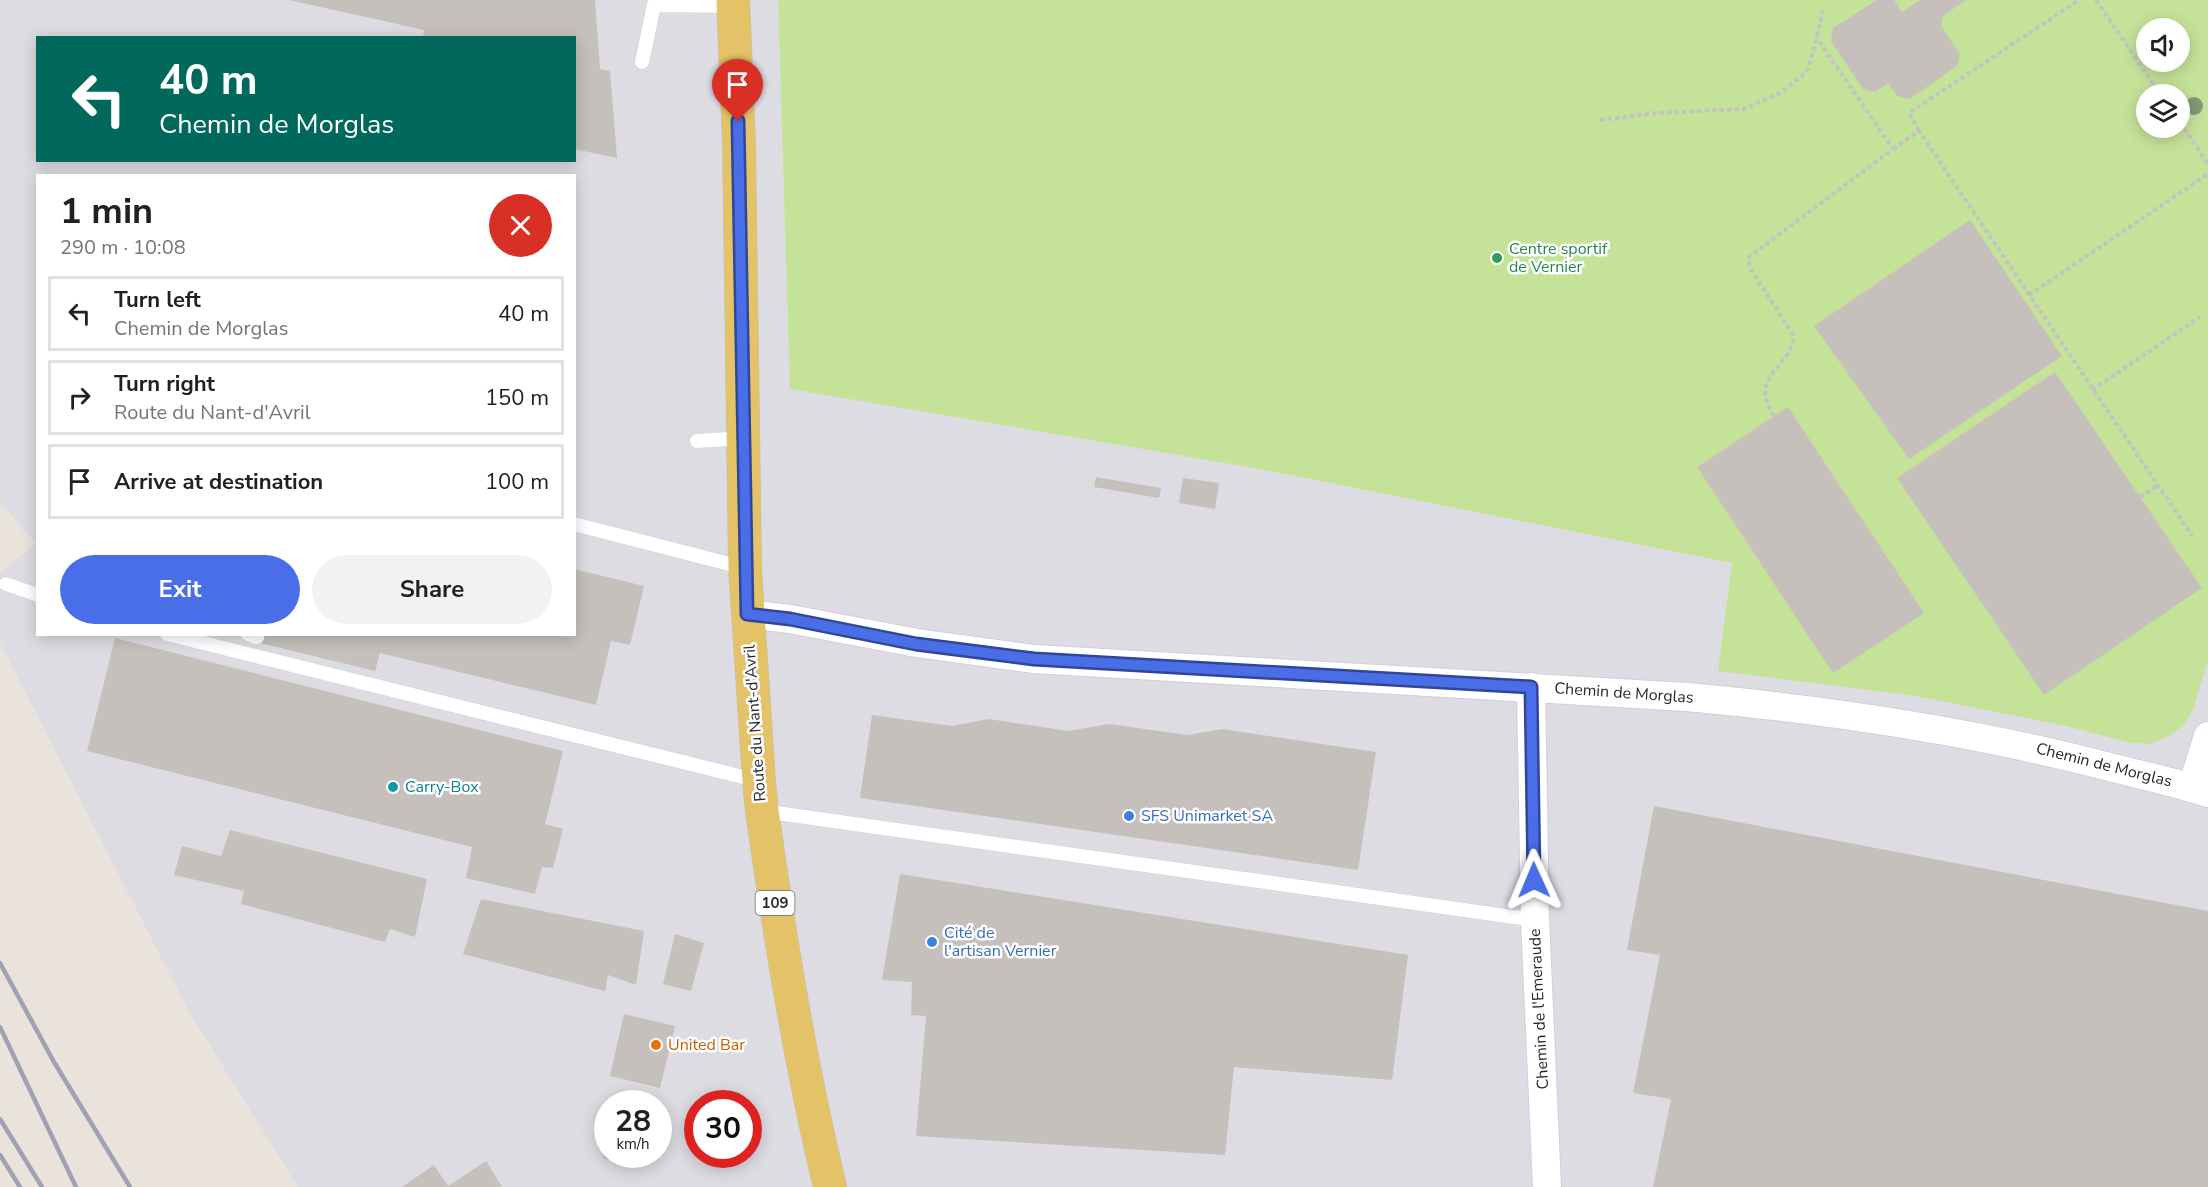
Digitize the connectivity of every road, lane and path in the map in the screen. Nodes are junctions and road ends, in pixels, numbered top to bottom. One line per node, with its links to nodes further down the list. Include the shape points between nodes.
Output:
1 (2079, 0): 9 (path, via 1909,113)
2 (2096, 0): 7 (path)
3 (733, 3): 6 (lane, via 654,5); 18 (main road, Route du Nant-d'Avril / 109)
4 (1823, 10): 5 (path)
5 (1817, 38): 8 (path, via 1809,67 1802,76 1780,93 1743,109); 11 (path)
6 (642, 62)
7 (2153, 84)
8 (1600, 120)
9 (1919, 131): 11 (path); 14 (path)
10 (2190, 137): 12 (path)
11 (1893, 149): 17 (path, via 1749,257 1749,266 1793,335 1765,391)
12 (2208, 164)
13 (2208, 174): 14 (path)
14 (2029, 295): 16 (path)
15 (2200, 317): 16 (path)
16 (2092, 390): 20 (path)
17 (1774, 417)
18 (744, 438): 19 (lane); 24 (main road, Route du Nant-d'Avril / 109)
19 (698, 441)
20 (2157, 486): 21 (path); 23 (path)
21 (2139, 497)
22 (576, 525): 24 (lane)
23 (2192, 536)
24 (745, 568): 27 (main road, Route du Nant-d'Avril / 109)
25 (6, 584): 26 (lane)
26 (36, 594)
27 (747, 614): 29 (street, Chemin de Morglas, via 916,644 1034,659); 32 (main road, Route du Nant-d'Avril / 109)
28 (174, 636): 32 (lane)
29 (1531, 687): 31 (street, Chemin de Morglas, via 1792,707 1914,724 2028,746); 33 (street, Chemin de l'Emeraude)
30 (2208, 736): 31 (street)
31 (2200, 790)
32 (760, 796): 33 (lane); 34 (main road, Route du Nant-d'Avril / 109, via 790,999)
33 (1535, 920): 35 (street, Chemin de l'Emeraude)
34 (830, 1187)
35 (1547, 1187)

